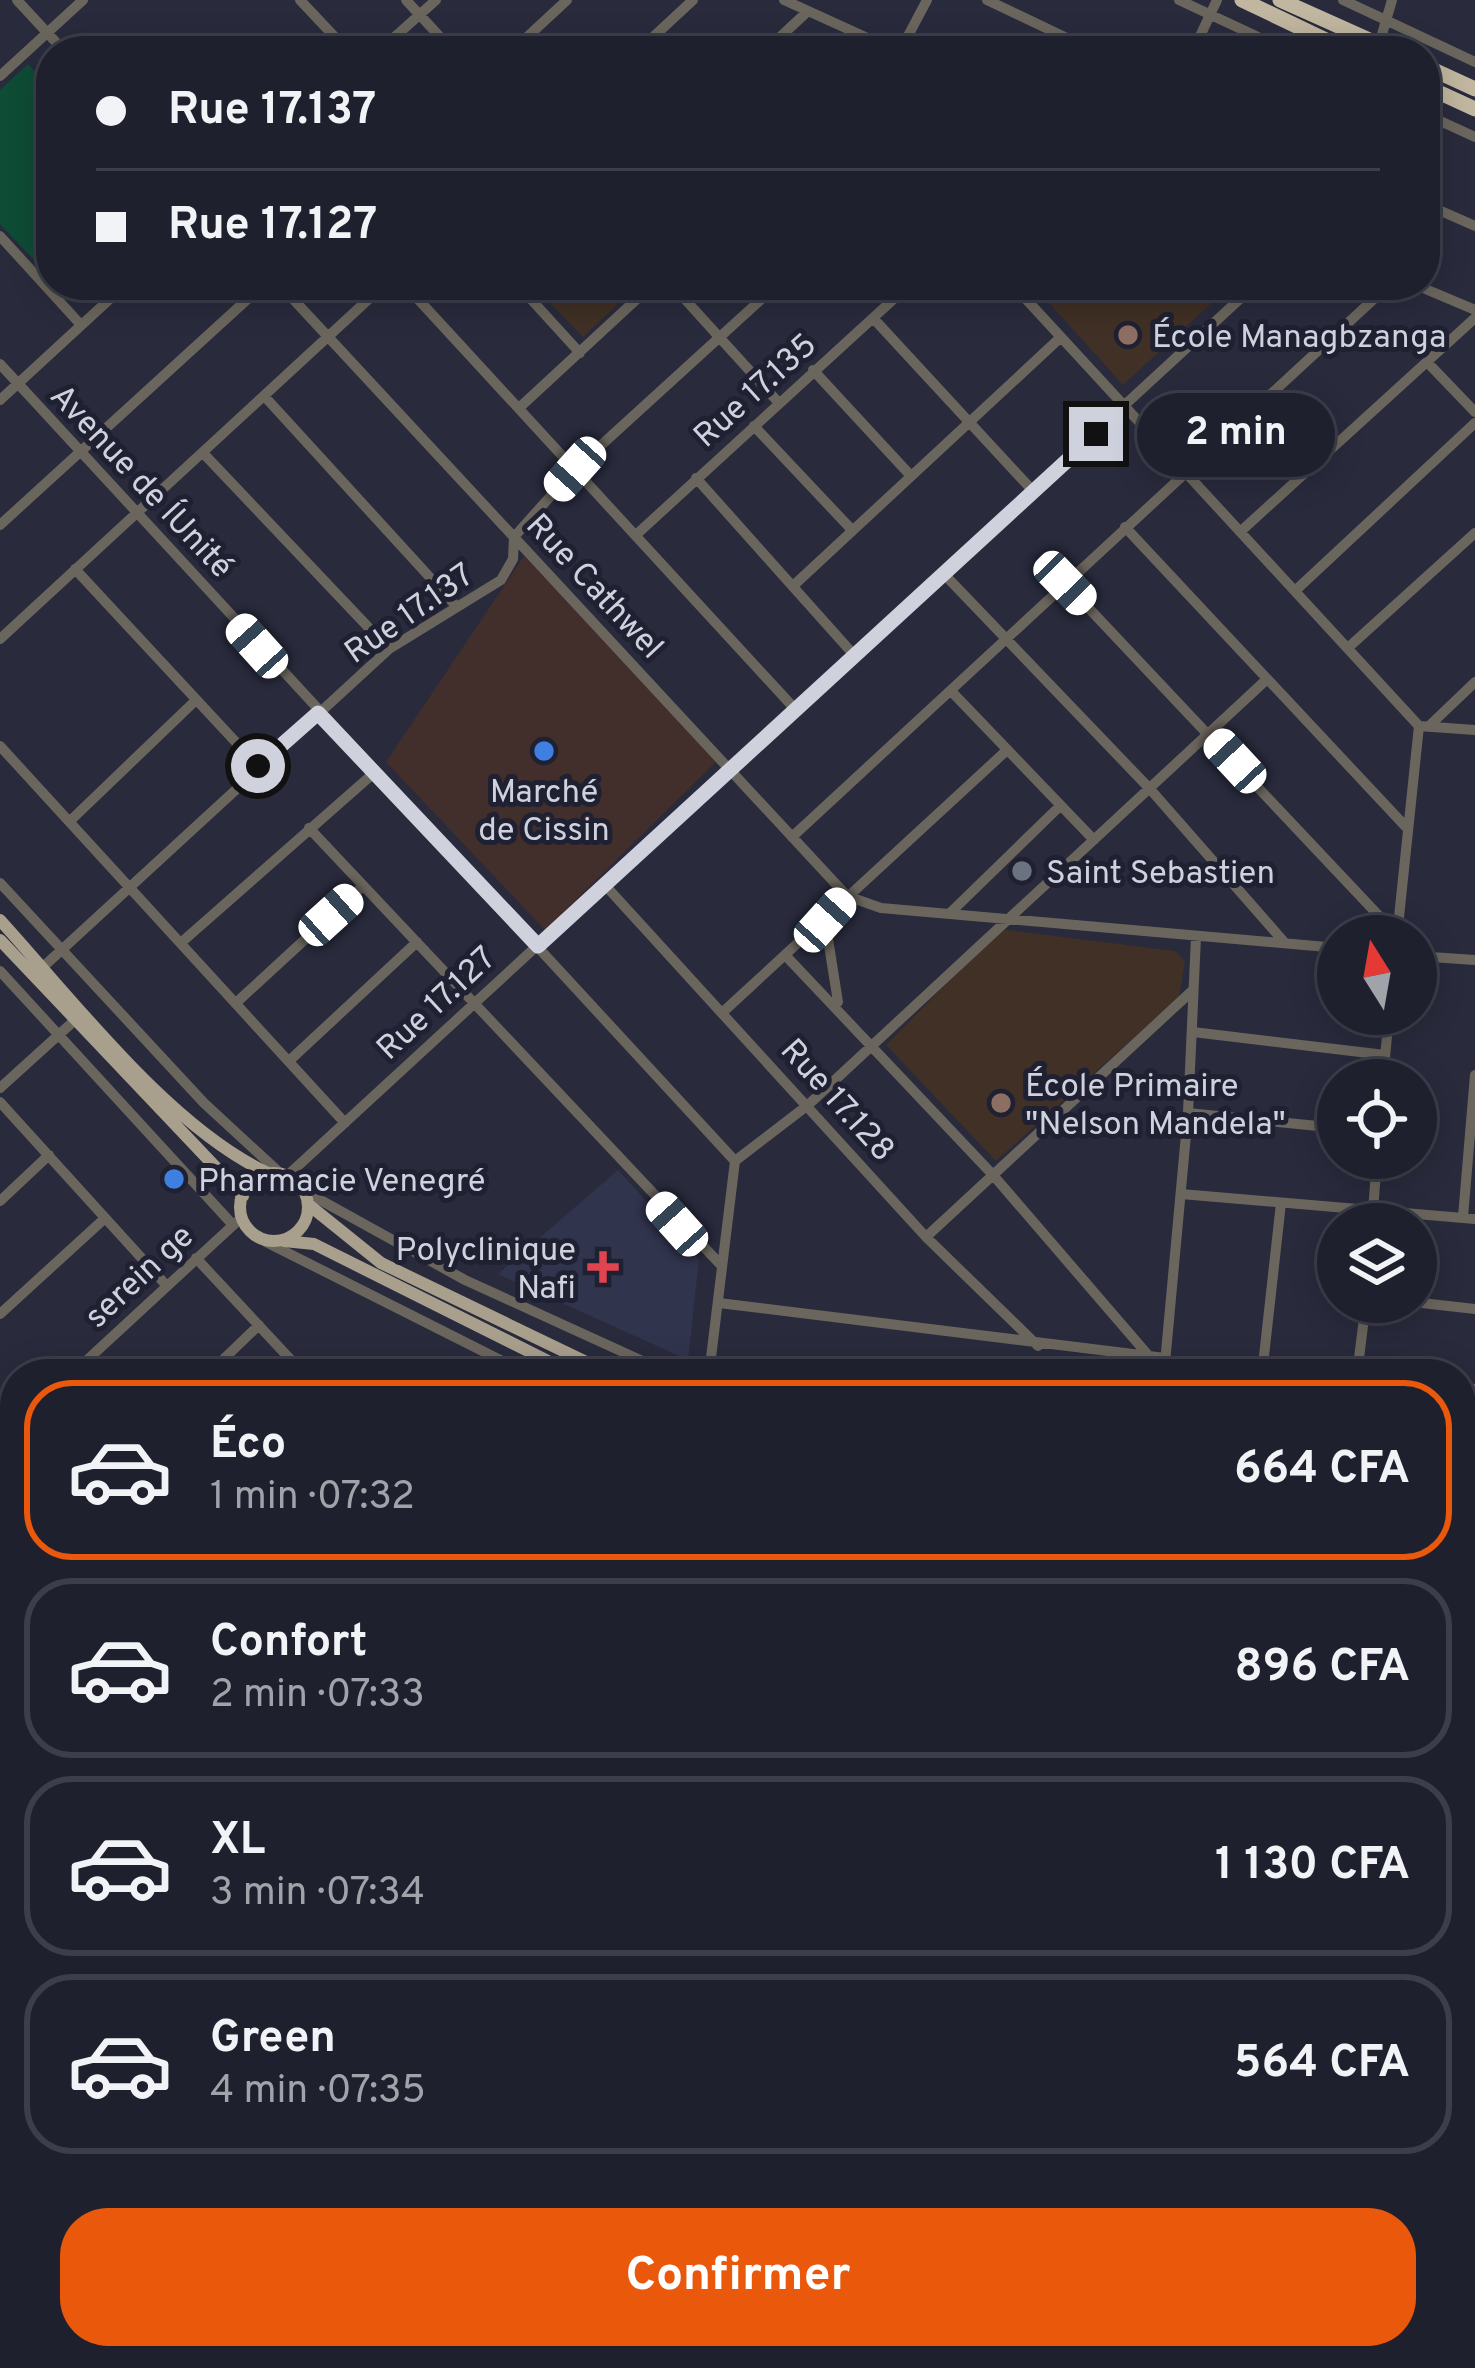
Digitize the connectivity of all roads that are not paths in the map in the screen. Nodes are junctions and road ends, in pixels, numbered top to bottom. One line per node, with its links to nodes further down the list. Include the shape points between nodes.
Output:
1 (16, 0): 21 (street)
2 (83, 0): 21 (street)
3 (300, 0): 23 (street)
4 (406, 0): 19 (street)
5 (436, 0): 19 (street)
6 (567, 0): 26 (street)
7 (693, 0): 27 (street)
8 (784, 0): 17 (street)
9 (927, 0): 30 (street)
10 (987, 0): 31 (street)
11 (1179, 0): 18 (street)
12 (1217, 0): 18 (street)
13 (1242, 0): 34 (highway)
14 (1280, 0): 35 (highway)
15 (1342, 0): 20 (street)
16 (1392, 0): 20 (street)
17 (808, 11): 28 (street); 29 (street)
18 (1210, 14): 32 (street); 33 (street)
19 (419, 15): 24 (street); 25 (street)
20 (1384, 18): 36 (street); 37 (street)
21 (48, 34): 22 (street)
22 (46, 36)
23 (334, 36)
24 (396, 36)
25 (439, 36)
26 (528, 36)
27 (654, 36)
28 (781, 36)
29 (864, 36)
30 (907, 36)
31 (1063, 36)
32 (1200, 36)
33 (1256, 36)
34 (1317, 36)
35 (1356, 36)
36 (1383, 36)
37 (1421, 36)
38 (36, 44): 42 (street)
39 (1440, 45): 40 (street)
40 (1475, 62)
41 (1440, 73): 43 (highway)
42 (0, 76)
43 (1475, 89)
44 (1440, 93): 45 (highway)
45 (1475, 109)
46 (1440, 121): 47 (street)
47 (1475, 137)
48 (1440, 211): 49 (street)
49 (1475, 226)
50 (0, 236): 51 (street)
51 (36, 276)
52 (1440, 297): 67 (street)
53 (58, 300): 69 (street)
54 (108, 300): 69 (street)
55 (246, 300): 87 (street)
56 (294, 300): 72 (street, Rue Cathwel)
57 (368, 300): 72 (street)
58 (419, 300): 82 (street)
59 (532, 300): 73 (street)
60 (636, 300): 73 (street)
61 (686, 300): 70 (street)
62 (760, 300): 70 (street, Rue 17.137)
63 (893, 300): 68 (street, Rue 17.135)
64 (1027, 300): 71 (street)
65 (1240, 300): 81 (street, Rue 17.127)
66 (1372, 300): 90 (street)
67 (1475, 314): 74 (street)
68 (873, 318): 76 (street, Rue 17.135); 84 (street)
69 (81, 325): 77 (street)
70 (719, 337): 80 (street); 89 (street, Rue 17.137)
71 (1061, 337): 81 (street); 84 (street)
72 (329, 338): 78 (street); 101 (street, Rue Cathwel)
73 (580, 353): 82 (street)
74 (1427, 362): 83 (street); 98 (street)
75 (0, 364): 77 (street, Avenue de l´Unité)
76 (814, 370): 80 (street, Rue 17.135); 91 (street)
77 (18, 383): 79 (street); 87 (street, Avenue de l´Unité)
78 (266, 398): 88 (street); 107 (street)
79 (0, 400)
80 (779, 403): 86 (street, Rue 17.135)
81 (1127, 406): 90 (street); 93 (street, Rue 17.127)
82 (519, 408): 89 (street)
83 (1475, 412)
84 (969, 422): 91 (street); 93 (street)
85 (1475, 423): 106 (street)
86 (754, 426): 92 (street, Rue 17.135); 97 (street)
87 (77, 451): 94 (street, Avenue de l´Unité); 95 (street)
88 (204, 454): 94 (street); 111 (street)
89 (575, 469): 100 (street); 101 (street, Rue 17.137)
90 (1185, 469): 96 (street); 98 (street)
91 (911, 476): 97 (street)
92 (696, 478): 100 (street, Rue 17.135); 105 (street)
93 (1034, 491): 103 (street, Rue 17.127)
94 (136, 512): 102 (street); 118 (street, Avenue de l´Unité)
95 (0, 525)
96 (1125, 527): 104 (street); 113 (street)
97 (852, 530): 105 (street)
98 (1240, 532): 106 (street)
99 (1475, 533): 110 (street)
100 (637, 534): 117 (street)
101 (514, 537): 107 (street, Rue 17.137, via 501,580); 125 (street, Rue Cathwel)
102 (75, 569): 109 (street); 116 (street)
103 (943, 573): 108 (street); 112 (street, Rue 17.127)
104 (1065, 583): 108 (street); 121 (street)
105 (793, 586): 112 (street)
106 (1296, 590): 110 (street)
107 (457, 607): 111 (street, Rue 17.137)
108 (1006, 636): 115 (street); 127 (street)
109 (0, 639)
110 (1350, 646): 119 (street)
111 (389, 649): 118 (street, Rue 17.137)
112 (854, 655): 117 (street, Rue 17.127)
113 (1265, 681): 121 (street); 130 (street)
114 (1475, 682): 119 (street)
115 (951, 692): 123 (street); 132 (street)
116 (195, 701): 124 (street); 129 (street)
117 (795, 709): 125 (street, Rue 17.127)
118 (318, 713): 124 (street, Rue 17.137); 126 (street, Avenue de l´Unité)
119 (1424, 726): 120 (street); 130 (street)
120 (1475, 730)
121 (1208, 733): 127 (street); 140 (street)
122 (0, 746): 129 (street)
123 (1006, 751): 128 (street); 138 (street)
124 (258, 766): 136 (street, Rue 17.137)
125 (730, 769): 132 (street, Rue Cathwel); 135 (street, Rue 17.127)
126 (375, 772): 131 (street); 150 (street, Avenue de l´Unité)
127 (1150, 789): 133 (street); 149 (street)
128 (1060, 806): 133 (street); 139 (street)
129 (70, 821): 136 (street)
130 (1406, 827): 141 (street)
131 (309, 828): 137 (street); 147 (street)
132 (792, 837): 138 (street, Rue Cathwel)
133 (1094, 840): 142 (street)
134 (0, 883): 152 (street)
135 (604, 884): 150 (street, Rue 17.127); 162 (street, Rue 17.128)
136 (130, 886): 147 (street); 152 (street, Rue 17.137)
137 (363, 886): 148 (street); 159 (street)
138 (847, 896): 139 (street, Rue Cathwel); 144 (street)
139 (949, 914): 142 (street, Rue Cathwel)
140 (1377, 915)
141 (1399, 915)
142 (1008, 919): 145 (street, Rue Cathwel); 167 (street)
143 (0, 920): 156 (main road)
144 (825, 920): 153 (street); 161 (street)
145 (1196, 938): 149 (street, Rue Cathwel); 158 (street)
146 (0, 940): 163 (main road)
147 (183, 941): 159 (street)
148 (417, 942): 160 (street); 170 (street)
149 (1285, 943): 151 (street, Rue Cathwel)
150 (538, 946): 160 (street, Rue 17.127); 179 (street, Avenue de l´Unité)
151 (1317, 946)
152 (61, 950): 156 (street, Rue 17.137); 180 (street)
153 (786, 956): 161 (street); 162 (street)
154 (1437, 957): 155 (street)
155 (1475, 960)
156 (43, 967): 180 (main road, via 183,1116 237,1159)
157 (0, 971): 166 (street)
158 (1192, 991): 164 (street); 181 (street)
159 (237, 1002): 170 (street)
160 (473, 1003): 176 (street, Rue 17.127); 197 (street)
161 (838, 1006): 167 (street)
162 (723, 1012): 174 (street, Rue 17.128)
163 (74, 1021): 166 (street); 184 (main road)
164 (1193, 1032): 168 (street); 175 (street)
165 (1387, 1035): 168 (street)
166 (58, 1036): 172 (street); 192 (street)
167 (873, 1043): 174 (street); 181 (street)
168 (1385, 1055): 169 (street)
169 (1385, 1059)
170 (289, 1061): 176 (street)
171 (1475, 1076): 190 (street)
172 (0, 1088)
173 (0, 1102): 178 (street)
174 (808, 1105): 179 (street); 193 (street, Rue 17.128)
175 (1188, 1113): 177 (street); 183 (street)
176 (345, 1123): 180 (street, Rue 17.127)
177 (1317, 1126)
178 (49, 1155): 185 (street); 191 (street)
179 (735, 1161): 197 (street)
180 (279, 1174): 182 (main road); 184 (main road, via 248,1181)
181 (993, 1175): 193 (street); 206 (street)
182 (304, 1191): 187 (main road); 214 (street, via 465,1280)
183 (1181, 1194): 186 (street); 207 (street)
184 (243, 1196): 192 (main road)
185 (0, 1201)
186 (1281, 1203): 188 (street); 216 (street)
187 (309, 1205): 194 (main road, via 304,1228); 213 (main road, via 381,1263)
188 (1317, 1209)
189 (1437, 1218): 190 (street)
190 (1469, 1218)
191 (103, 1220): 198 (street); 202 (street)
192 (237, 1221): 195 (main road); 196 (street, serein ge)
193 (926, 1237): 205 (street, Rue 17.128)
194 (284, 1241): 195 (main road); 212 (main road, via 314,1244)
195 (266, 1242): 211 (street)
196 (196, 1258): 198 (street, serein ge); 204 (street)
197 (720, 1264): 199 (street)
198 (166, 1285): 208 (street, serein ge)
199 (719, 1303): 205 (street); 215 (street)
200 (1437, 1305): 201 (street)
201 (1475, 1309)
202 (0, 1315)
203 (1363, 1323): 217 (street)
204 (259, 1324): 209 (street); 210 (street)
205 (1038, 1346): 206 (street)
206 (1148, 1355): 207 (street)
207 (1166, 1358)
208 (88, 1359)
209 (223, 1359)
210 (290, 1359)
211 (498, 1359)
212 (544, 1359)
213 (580, 1359)
214 (638, 1359)
215 (711, 1359)
216 (1264, 1359)
217 (1359, 1359)

